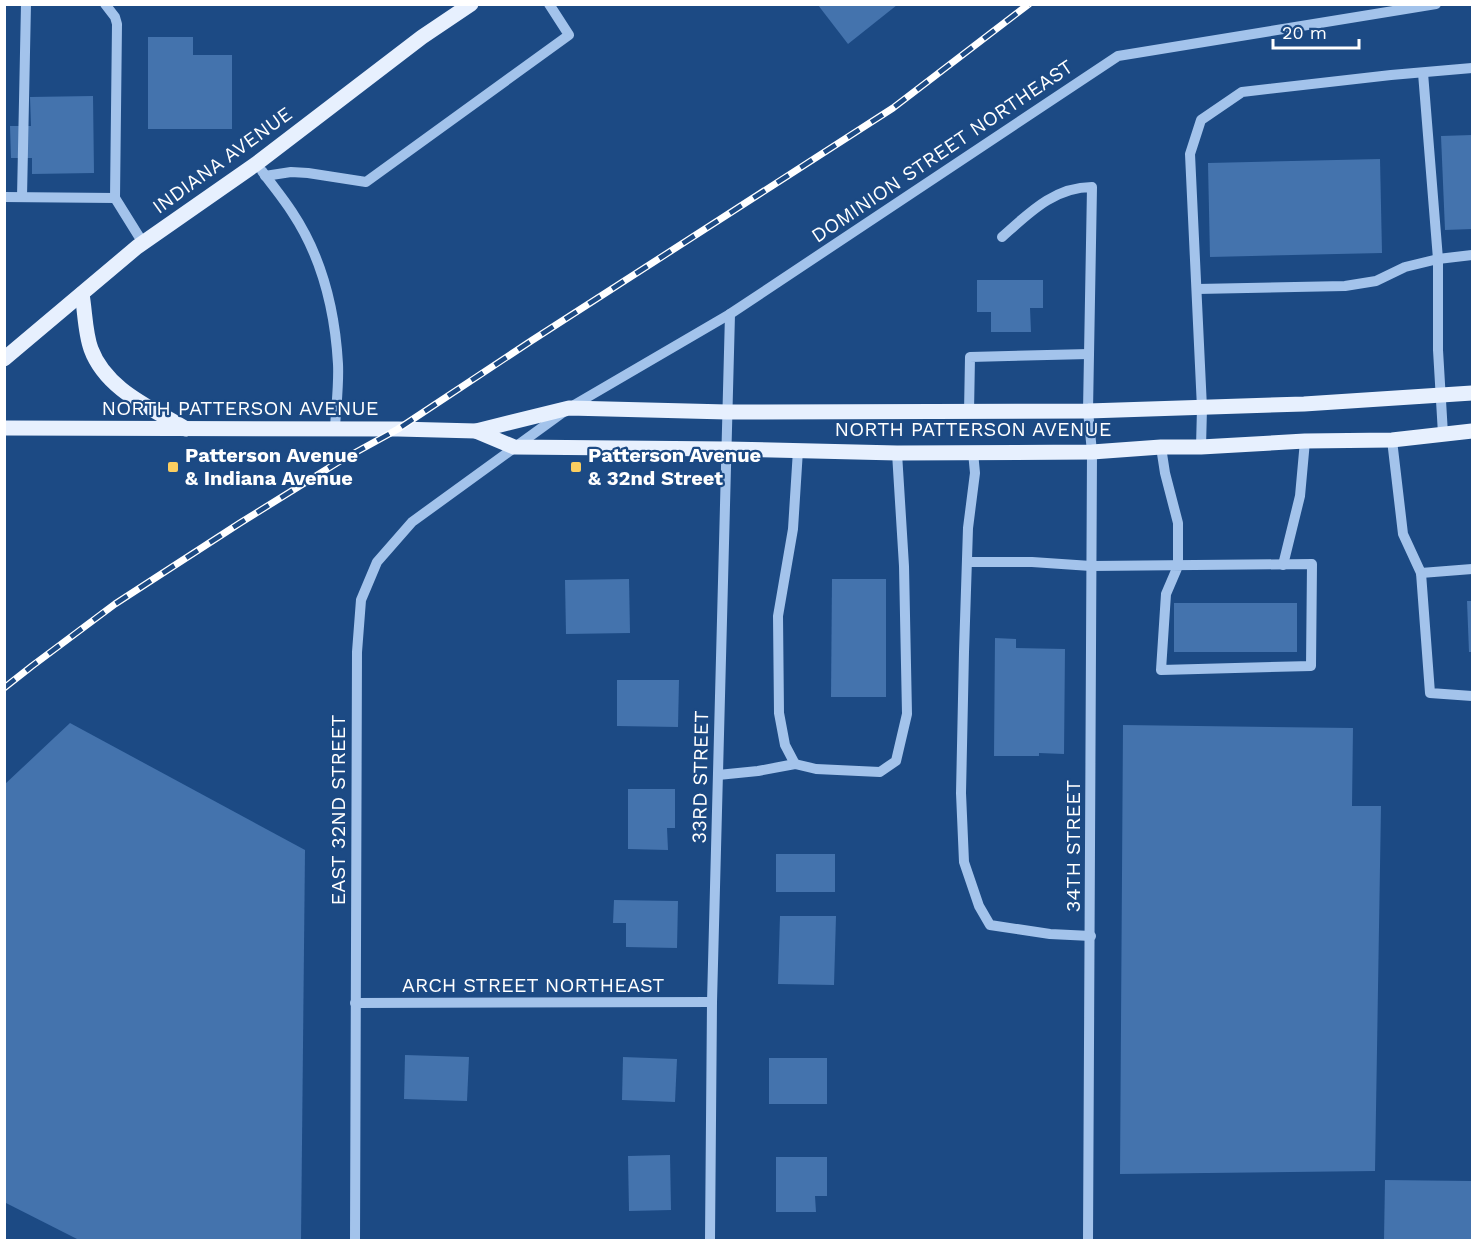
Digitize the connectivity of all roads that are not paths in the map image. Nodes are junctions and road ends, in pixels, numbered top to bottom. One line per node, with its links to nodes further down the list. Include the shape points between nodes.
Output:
1 (26, 4): 10 (street)
2 (105, 4): 11 (street, via 117,24)
3 (471, 4): 8 (main road, INDIANA AVENUE, via 422,37)
4 (549, 4): 8 (street, via 569,35 366,182)
5 (1437, 4): 18 (street, DOMINION STREET NORTHEAST, via 1118,56)
6 (1473, 68): 7 (street)
7 (1423, 74): 15 (street); 16 (street, via 1242,92 1201,120 1190,154)
8 (261, 170): 13 (main road, INDIANA AVENUE); 29 (street, via 293,213 314,252 328,293 338,366)
9 (4, 197): 10 (street)
10 (22, 197): 11 (street)
11 (115, 198): 13 (street)
12 (1002, 237): 19 (street, 34TH STREET, via 1033,209 1057,195 1075,187 1092,187)
13 (143, 243): 17 (main road, INDIANA AVENUE)
14 (1473, 255): 15 (street)
15 (1438, 259): 16 (street, via 1405,267 1376,281 1345,286); 22 (street)
16 (1197, 289): 24 (street)
17 (81, 294): 20 (main road, INDIANA AVENUE); 30 (main road, via 91,349 107,376)
18 (730, 314): 23 (street, DOMINION STREET NORTHEAST); 26 (street, 33RD STREET)
19 (1089, 354): 25 (street, 34TH STREET); 27 (street, via 970,357)
20 (4, 359)
21 (1473, 393): 22 (main road, NORTH PATTERSON AVENUE)
22 (1442, 396): 24 (main road, NORTH PATTERSON AVENUE); 33 (street)
23 (569, 408): 26 (main road, NORTH PATTERSON AVENUE); 31 (main road, NORTH PATTERSON AVENUE); 36 (street, DOMINION STREET NORTHEAST)
24 (1202, 408): 25 (main road, NORTH PATTERSON AVENUE); 38 (street)
25 (1088, 411): 27 (main road, NORTH PATTERSON AVENUE); 42 (street, 34TH STREET)
26 (727, 412): 27 (main road, NORTH PATTERSON AVENUE); 39 (street, 33RD STREET)
27 (969, 412)
28 (4, 428): 30 (main road, NORTH PATTERSON AVENUE)
29 (335, 428): 30 (main road, NORTH PATTERSON AVENUE); 31 (main road, NORTH PATTERSON AVENUE)
30 (186, 429)
31 (476, 431): 36 (main road, NORTH PATTERSON AVENUE)
32 (1473, 431): 33 (main road, NORTH PATTERSON AVENUE)
33 (1443, 434): 34 (main road, NORTH PATTERSON AVENUE)
34 (1392, 440): 35 (main road, NORTH PATTERSON AVENUE); 49 (street, via 1403,534)
35 (1305, 441): 38 (main road, NORTH PATTERSON AVENUE); 45 (street, via 1300,496)
36 (514, 447): 39 (main road, NORTH PATTERSON AVENUE); 55 (street, EAST 32ND STREET, via 412,522 377,562 361,600 357,652)
37 (1161, 447): 38 (main road, NORTH PATTERSON AVENUE); 42 (main road, NORTH PATTERSON AVENUE); 47 (street, via 1178,523)
38 (1201, 447)
39 (727, 449): 40 (main road, NORTH PATTERSON AVENUE); 52 (street, 33RD STREET)
40 (798, 450): 43 (main road, NORTH PATTERSON AVENUE); 51 (street, via 793,529 778,616 779,712 785,745)
41 (973, 452): 42 (main road, NORTH PATTERSON AVENUE); 43 (main road, NORTH PATTERSON AVENUE); 44 (street, via 975,473)
42 (1092, 452): 46 (street, 34TH STREET)
43 (897, 453): 51 (street, via 907,714 896,761 880,772 816,769)
44 (967, 562): 46 (street); 53 (street, via 961,793 964,862 990,926)
45 (1283, 565): 47 (street); 47 (street, via 1312,564 1311,666 1161,670 1167,594)
46 (1092, 566): 47 (street); 53 (street, 34TH STREET)
47 (1178, 566)
48 (1473, 569): 49 (street)
49 (1420, 573): 50 (street, via 1430,693)
50 (1473, 696)
51 (795, 764): 52 (street)
52 (718, 775): 54 (street, 33RD STREET)
53 (1091, 936): 58 (street, 34TH STREET)
54 (712, 1002): 55 (street, ARCH STREET NORTHEAST); 57 (street, 33RD STREET)
55 (355, 1003): 56 (street, EAST 32ND STREET)
56 (355, 1240)
57 (710, 1240)
58 (1088, 1240)

